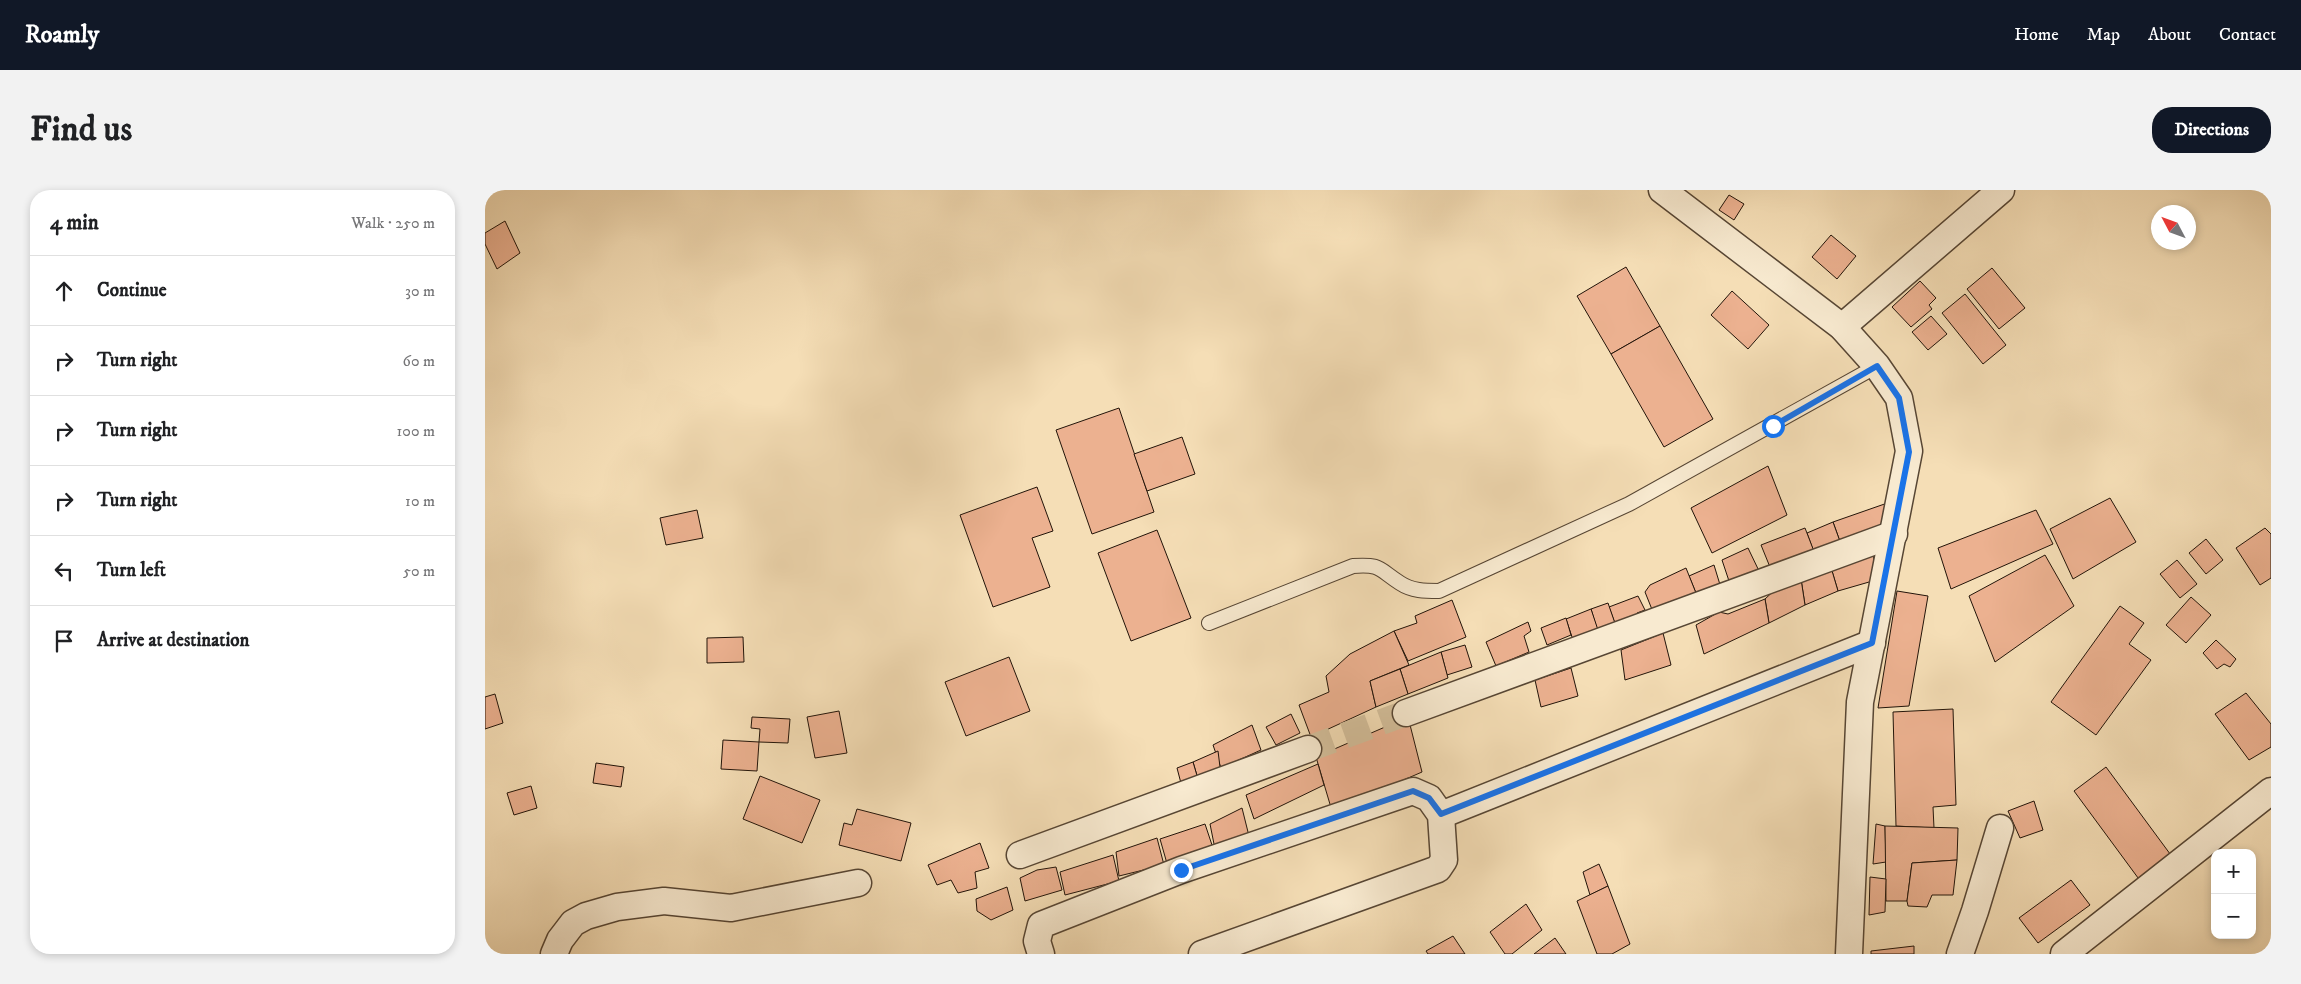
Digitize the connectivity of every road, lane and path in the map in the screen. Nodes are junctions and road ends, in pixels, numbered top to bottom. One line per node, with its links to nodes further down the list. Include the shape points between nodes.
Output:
1 (1662, 190): 3 (street)
2 (2001, 190): 3 (street)
3 (1842, 327): 4 (street)
4 (1877, 366): 5 (street, via 1899,398 1909,452); 6 (lane, via 1629,504 1439,591 1419,591 1400,584 1381,568 1353,566)
5 (1893, 534): 7 (street); 8 (street)
6 (1209, 623)
7 (1872, 643): 11 (street); 18 (street, via 1860,702)
8 (1406, 713)
9 (1308, 749): 13 (street)
10 (2271, 791): 20 (street)
11 (1441, 814): 16 (street, via 1429,798 1413,791 1181,870 1041,925 1037,941); 17 (street, via 1444,860 1438,869)
12 (2000, 828): 19 (street)
13 (1020, 855)
14 (858, 883): 15 (street, via 731,908 664,901 617,907 573,923)
15 (554, 954)
16 (1041, 954)
17 (1202, 954)
18 (1849, 954)
19 (1960, 954)
20 (2063, 954)

